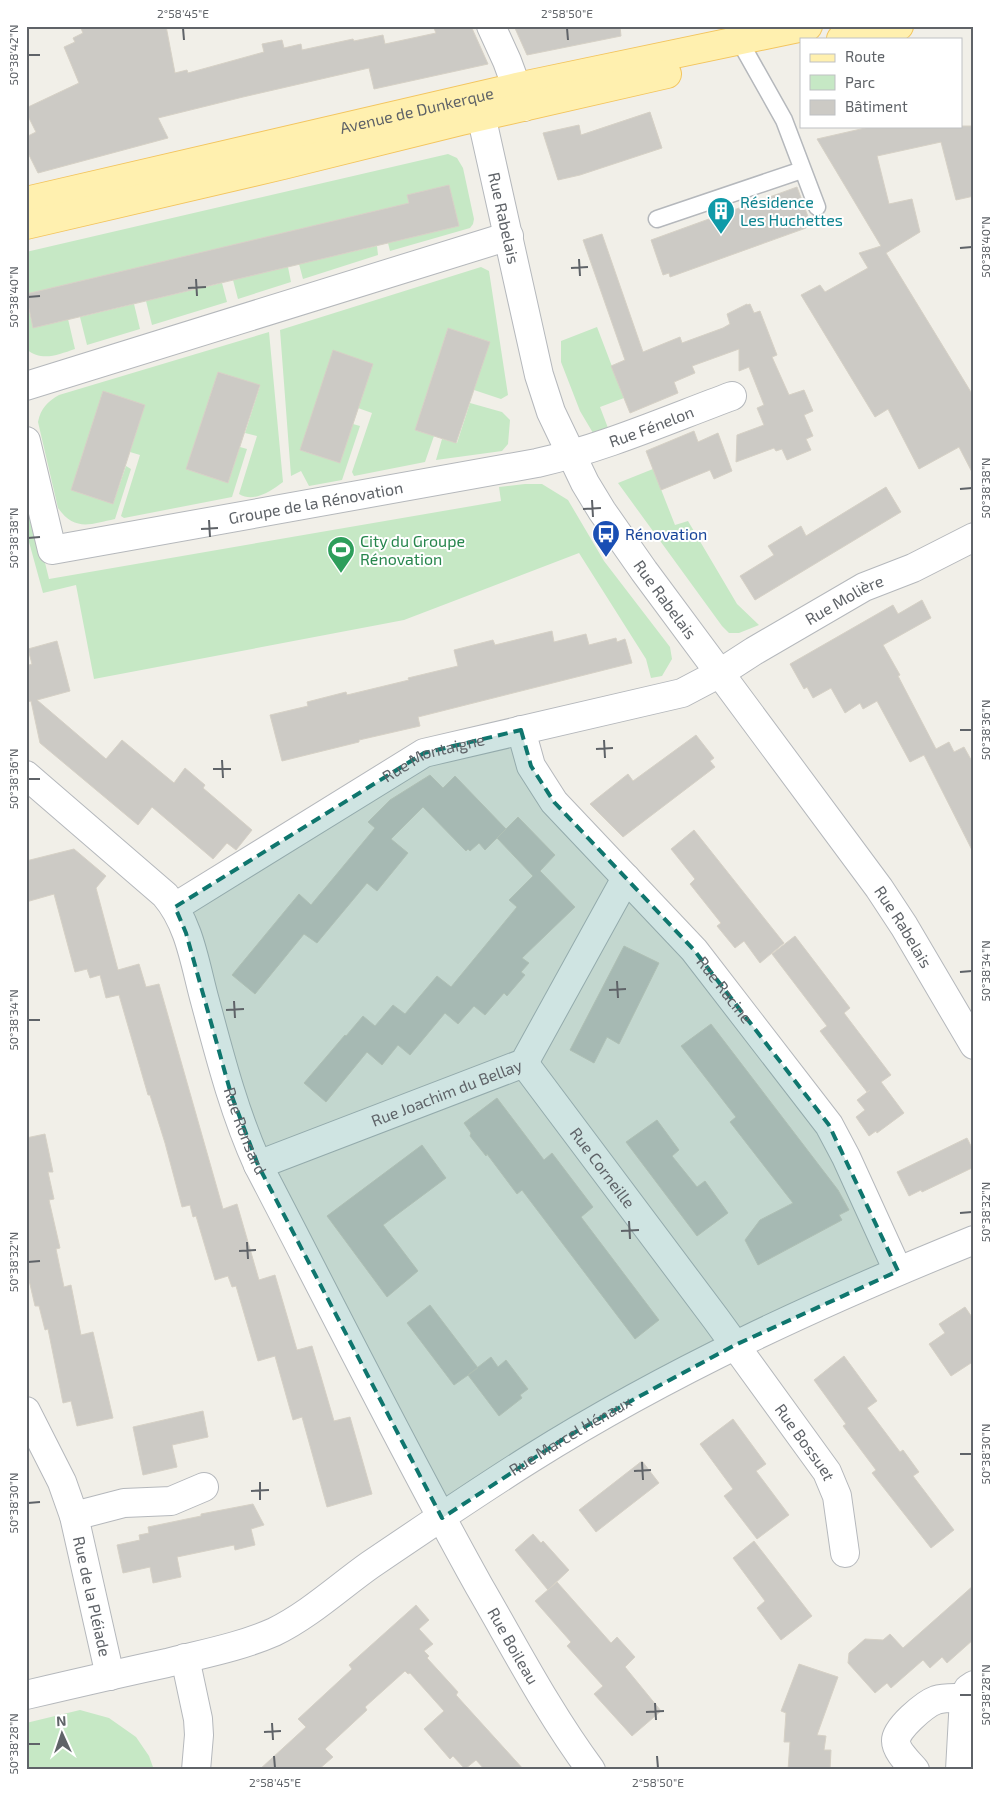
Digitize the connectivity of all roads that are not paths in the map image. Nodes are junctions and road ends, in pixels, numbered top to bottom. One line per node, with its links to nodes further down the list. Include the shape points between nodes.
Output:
1 (491, 26): 7 (street)
2 (808, 26): 6 (main road, Avenue de Dunkerque)
3 (899, 26): 4 (main road)
4 (845, 38)
5 (800, 47): 6 (main road, Avenue de Dunkerque)
6 (744, 49): 7 (main road, Avenue de Dunkerque); 9 (lane, via 782,115)
7 (520, 97): 8 (main road, Avenue de Dunkerque)
8 (479, 107): 10 (main road, Avenue de Dunkerque); 13 (main road, Avenue de Dunkerque, via 283,165); 14 (street, Rue Rabelais)
9 (802, 170): 11 (lane); 12 (lane)
10 (26, 200)
11 (817, 207)
12 (656, 219)
13 (26, 225)
14 (509, 236): 15 (street); 18 (street, Rue Rabelais, via 538,375 551,412)
15 (26, 386)
16 (732, 396): 18 (street, Rue Fénelon)
17 (26, 441): 18 (street, Groupe de la Rénovation, via 52,550)
18 (572, 455): 20 (street, Rue Rabelais, via 585,483 624,544)
19 (974, 538): 20 (street, Rue Molière, via 925,563 864,587)
20 (720, 673): 21 (street, Rue Montaigne, via 669,696); 25 (street, Rue Rabelais, via 879,888)
21 (521, 730): 23 (street, Rue Racine, via 531,766 554,802); 24 (street, Rue Montaigne, via 424,753)
22 (26, 775): 24 (street, Rue Ronsard)
23 (626, 878): 26 (street, Rue Joachim du Bellay); 29 (street, Rue Racine, via 694,950 829,1125)
24 (175, 907): 27 (street, Rue Ronsard, via 186,933 231,1094)
25 (974, 1046)
26 (524, 1062): 27 (street, Rue Joachim du Bellay); 30 (street, Rue Corneille)
27 (258, 1165): 34 (street, Rue Ronsard)
28 (974, 1240): 29 (street, Rue Marcel Hénaux)
29 (898, 1270): 30 (street, Rue Marcel Hénaux)
30 (735, 1345): 34 (street, Rue Marcel Hénaux, via 565,1438); 35 (street, Rue Bossuet, via 827,1472 837,1496)
31 (26, 1411): 33 (street, Rue de la Pléiade, via 62,1482)
32 (204, 1487): 33 (street, Rue de la Pléiade, via 172,1501 124,1504)
33 (74, 1516): 37 (street, Rue de la Pléiade)
34 (442, 1518): 36 (street, Rue Marcel Hénaux, via 275,1631); 41 (street, Rue Boileau, via 535,1684)
35 (845, 1553)
36 (185, 1658): 37 (street, Rue Marcel Hénaux); 40 (street, via 198,1719)
37 (110, 1676): 39 (street, Rue Marcel Hénaux)
38 (969, 1691): 42 (street, via 928,1704 900,1728 895,1741); 43 (street)
39 (26, 1695)
40 (196, 1770)
41 (591, 1770)
42 (915, 1770)
43 (960, 1770)

